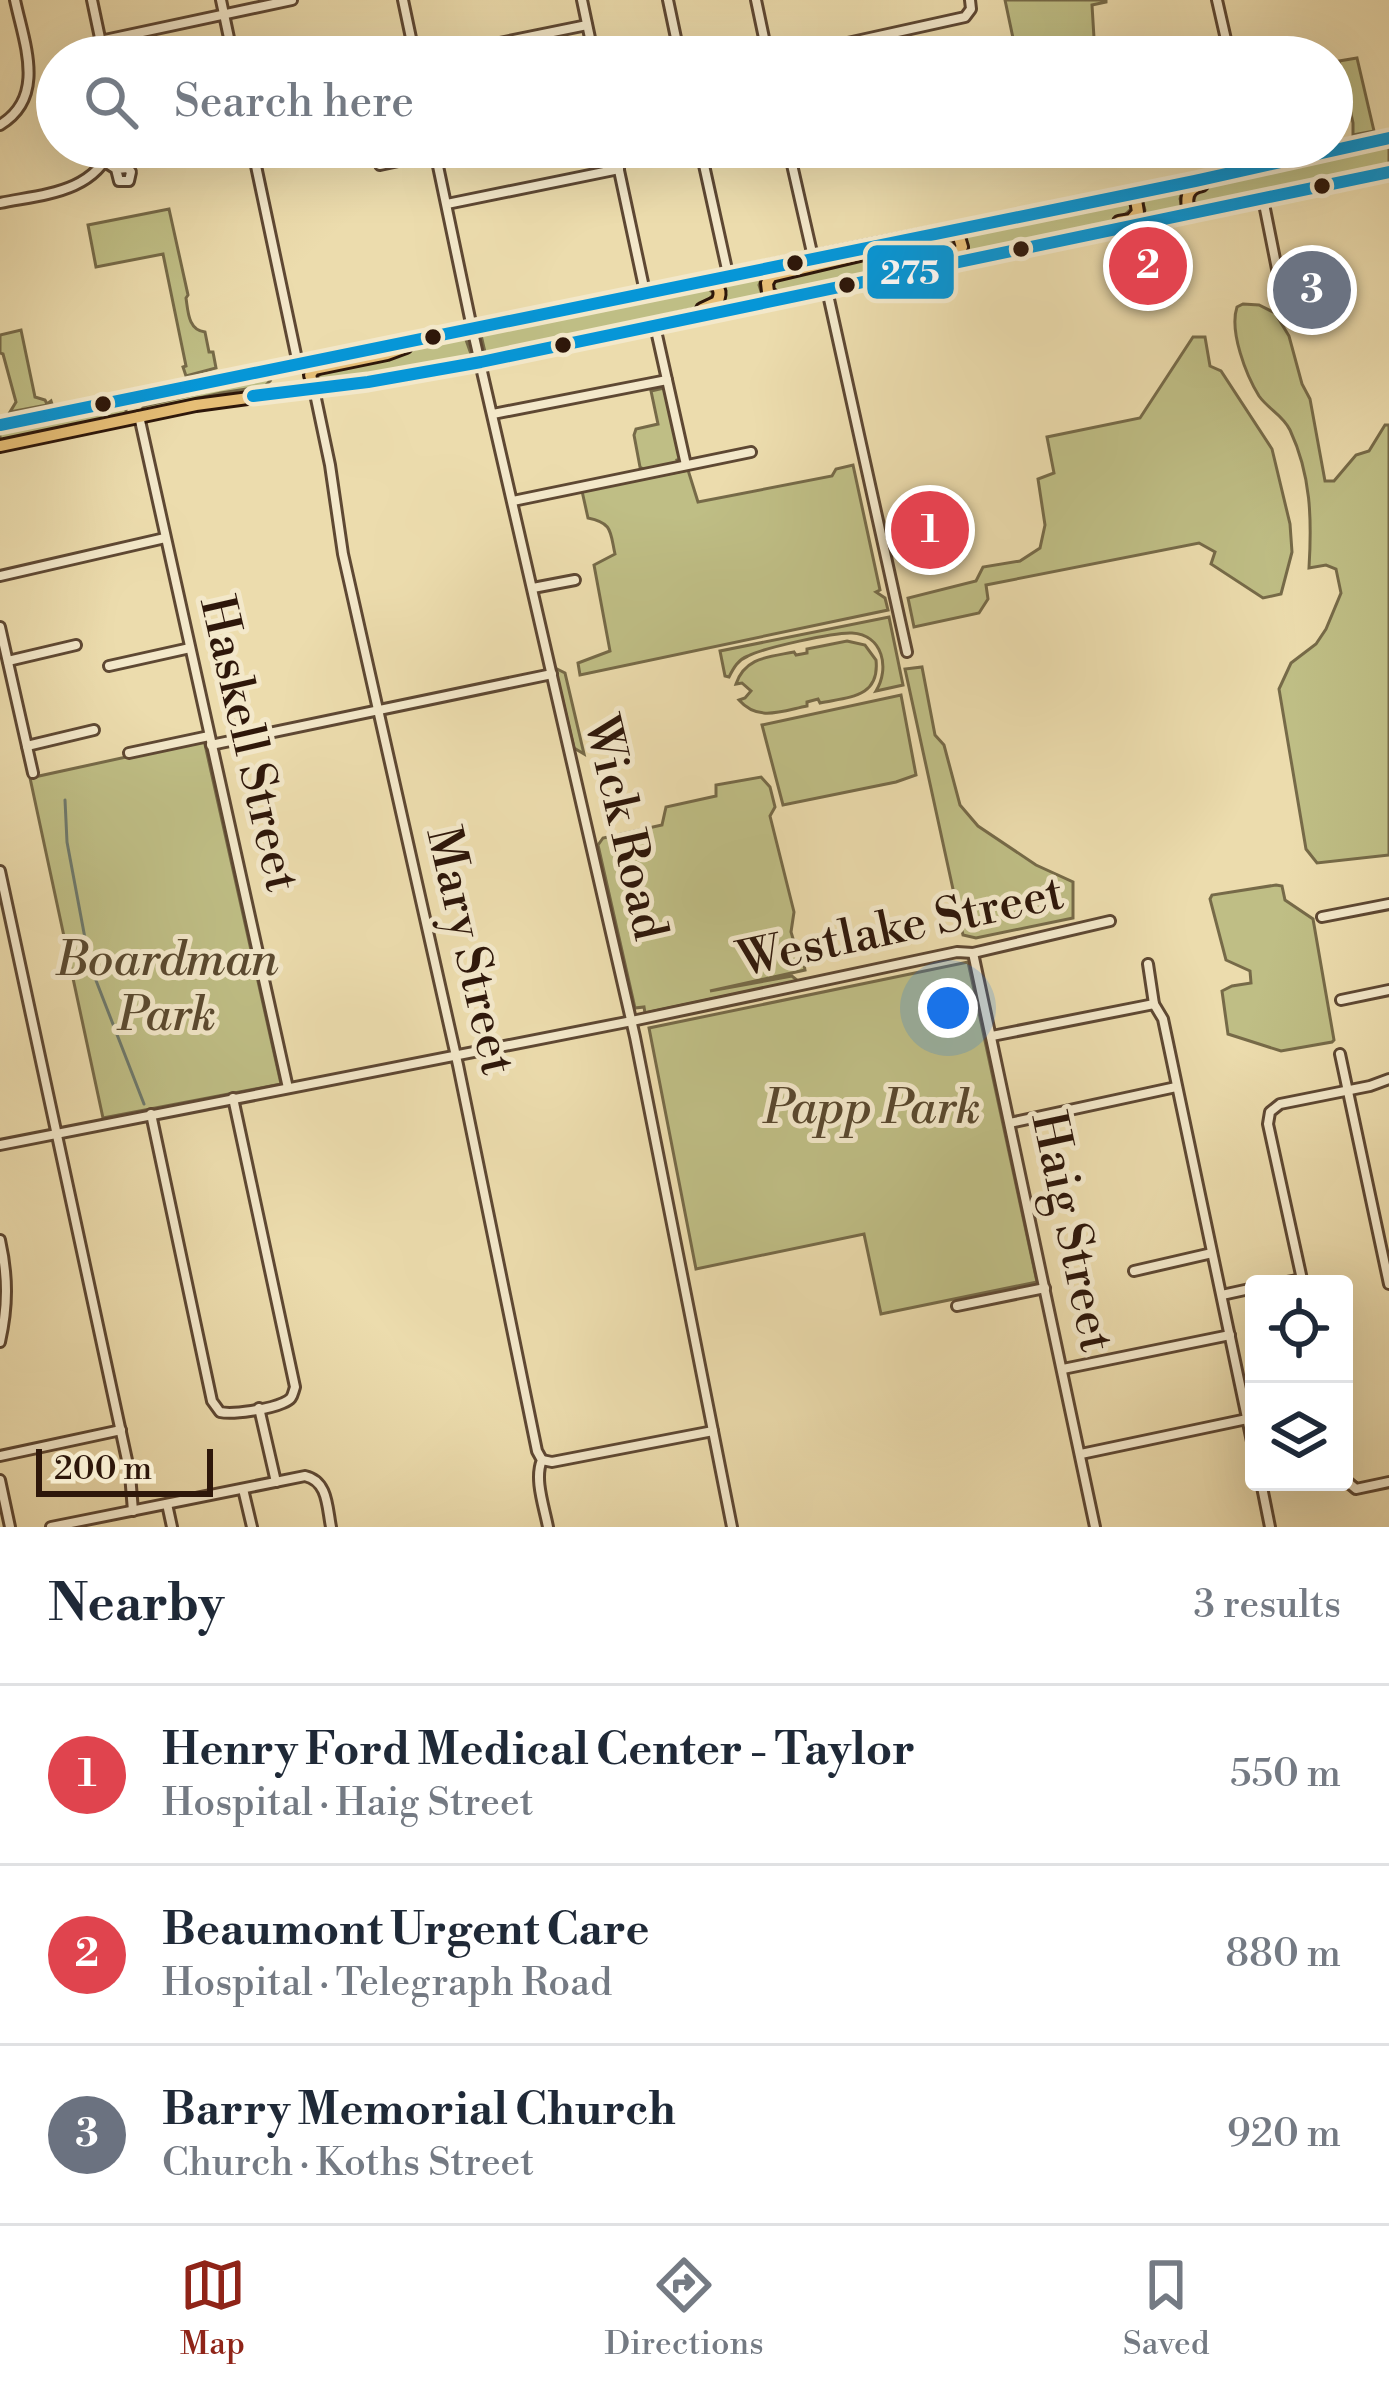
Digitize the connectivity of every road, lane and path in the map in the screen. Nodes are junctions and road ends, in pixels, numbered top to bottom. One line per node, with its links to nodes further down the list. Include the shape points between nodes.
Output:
1 (15, 0): 23 (street, via 29,87 21,108)
2 (92, 0): 13 (street)
3 (221, 0): 11 (street)
4 (292, 0): 11 (street)
5 (403, 0): 16 (street)
6 (582, 0): 12 (street)
7 (668, 0): 19 (street)
8 (756, 0): 20 (street)
9 (970, 0): 21 (street, via 965,17)
10 (1217, 0): 22 (street)
11 (224, 14): 14 (street); 15 (street)
12 (587, 25): 17 (street); 18 (street)
13 (99, 36)
14 (119, 36)
15 (229, 36)
16 (411, 36)
17 (533, 36)
18 (589, 36)
19 (676, 36)
20 (764, 36)
21 (879, 36)
22 (1225, 36)
23 (0, 125)
24 (1389, 138): 25 (main road)
25 (1353, 146)
26 (100, 168): 38 (street, via 71,188)
27 (256, 168): 56 (street)
28 (439, 168): 39 (street, Wick Road)
29 (705, 168): 45 (street)
30 (793, 168): 44 (street)
31 (1260, 168): 34 (main road)
32 (1281, 168): 40 (main road, via 1193,188 1186,196)
33 (619, 170): 39 (street); 49 (street)
34 (1252, 170): 36 (main road)
35 (1389, 172): 37 (main road)
36 (1130, 195): 41 (main road); 43 (main road, via 1138,208 1131,220)
37 (1263, 199): 40 (main road); 47 (street)
38 (0, 203)
39 (446, 204): 52 (street, Wick Road)
40 (1190, 214): 43 (main road)
41 (950, 230): 42 (main road); 48 (main road, via 962,244 956,255)
42 (876, 244): 44 (main road); 50 (main road, via 771,276 768,292)
43 (1036, 246): 48 (main road)
44 (813, 258): 45 (main road)
45 (729, 275): 46 (main road)
46 (709, 279): 49 (main road); 53 (main road, via 720,294 712,306)
47 (1280, 279)
48 (833, 289): 50 (main road); 77 (street)
49 (646, 292): 52 (main road)
50 (778, 300): 51 (main road)
51 (654, 325): 53 (main road); 58 (street)
52 (472, 328): 54 (main road); 55 (street, Wick Road)
53 (621, 332): 55 (main road)
54 (424, 338): 56 (main road); 60 (main road, via 314,369)
55 (481, 362): 60 (main road); 62 (street, Wick Road)
56 (298, 364): 57 (main road)
57 (271, 369): 59 (main road); 61 (main road, via 275,386)
58 (667, 380): 62 (street); 67 (street)
59 (207, 383): 63 (main road, via 137,405); 64 (main road)
60 (314, 389): 61 (main road); 81 (street, Mary Street)
61 (196, 405): 63 (main road)
62 (493, 414): 68 (street, Wick Road)
63 (139, 416): 65 (main road); 69 (street, Haskell Street)
64 (0, 425)
65 (0, 446)
66 (751, 452): 67 (street)
67 (686, 465): 68 (street)
68 (513, 501): 72 (street, Wick Road)
69 (165, 538): 70 (street); 76 (street, Haskell Street)
70 (0, 576)
71 (575, 580): 72 (street)
72 (533, 588): 80 (street, Wick Road)
73 (0, 627): 74 (street)
74 (2, 644): 78 (street)
75 (76, 645): 78 (street)
76 (190, 648): 79 (street); 83 (street, Haskell Street)
77 (908, 652)
78 (8, 661): 84 (street)
79 (109, 666)
80 (552, 674): 81 (street); 97 (street, Wick Road)
81 (378, 710): 83 (street); 100 (street, Mary Street)
82 (94, 730): 84 (street)
83 (210, 741): 85 (street); 103 (street, Haskell Street)
84 (27, 746): 86 (street)
85 (129, 753)
86 (32, 772)
87 (0, 871): 88 (street)
88 (2, 884): 108 (street)
89 (1389, 904): 90 (street)
90 (1322, 917)
91 (1110, 921): 92 (street, Westlake Street)
92 (973, 953): 97 (street, Westlake Street); 98 (street, Haig Street)
93 (1148, 964): 96 (street)
94 (1389, 990): 95 (street)
95 (1341, 1000)
96 (1154, 1004): 98 (street); 102 (street)
97 (632, 1021): 100 (street, Westlake Street); 127 (street, Wick Road)
98 (992, 1036): 107 (street, Haig Street)
99 (1340, 1054): 104 (street)
100 (456, 1055): 103 (street, Westlake Street); 130 (street, Mary Street)
101 (1389, 1079): 104 (street)
102 (1176, 1087): 107 (street); 111 (street)
103 (288, 1088): 105 (street, Westlake Street)
104 (1348, 1091): 112 (street); 114 (street, via 1271,1110)
105 (233, 1098): 106 (street, Westlake Street); 123 (street, via 295,1387 286,1402)
106 (152, 1114): 108 (street, Westlake Street); 123 (street, via 212,1401 227,1414)
107 (1010, 1123): 116 (street, Haig Street)
108 (58, 1132): 109 (street, Westlake Street); 126 (street)
109 (0, 1145)
110 (0, 1240): 121 (street, via 7,1283)
111 (1213, 1252): 113 (street); 118 (street)
112 (1386, 1255): 115 (street)
113 (1134, 1271)
114 (1301, 1275)
115 (1389, 1284)
116 (1045, 1288): 119 (street); 122 (street, Haig Street)
117 (1245, 1290): 118 (street)
118 (1222, 1295): 120 (street)
119 (957, 1306)
120 (1230, 1336): 122 (street); 124 (street)
121 (0, 1342)
122 (1063, 1369): 128 (street, Haig Street)
123 (260, 1408): 133 (street)
124 (1245, 1409)
125 (1245, 1419): 128 (street)
126 (121, 1430): 129 (street); 138 (street)
127 (713, 1431): 130 (street); 146 (street, Wick Road)
128 (1081, 1454): 147 (street, Haig Street)
129 (0, 1456)
130 (542, 1460): 145 (street, Mary Street)
131 (0, 1480): 140 (street)
132 (1389, 1482): 134 (street)
133 (276, 1483): 135 (street); 144 (street, via 315,1479)
134 (1353, 1486)
135 (244, 1489): 137 (street); 143 (street)
136 (1263, 1491): 148 (street)
137 (167, 1504): 138 (street); 142 (street)
138 (133, 1511): 139 (street)
139 (92, 1523): 141 (street)
140 (10, 1527)
141 (51, 1527)
142 (172, 1527)
143 (252, 1527)
144 (331, 1527)
145 (548, 1527)
146 (732, 1527)
147 (1095, 1527)
148 (1270, 1527)

